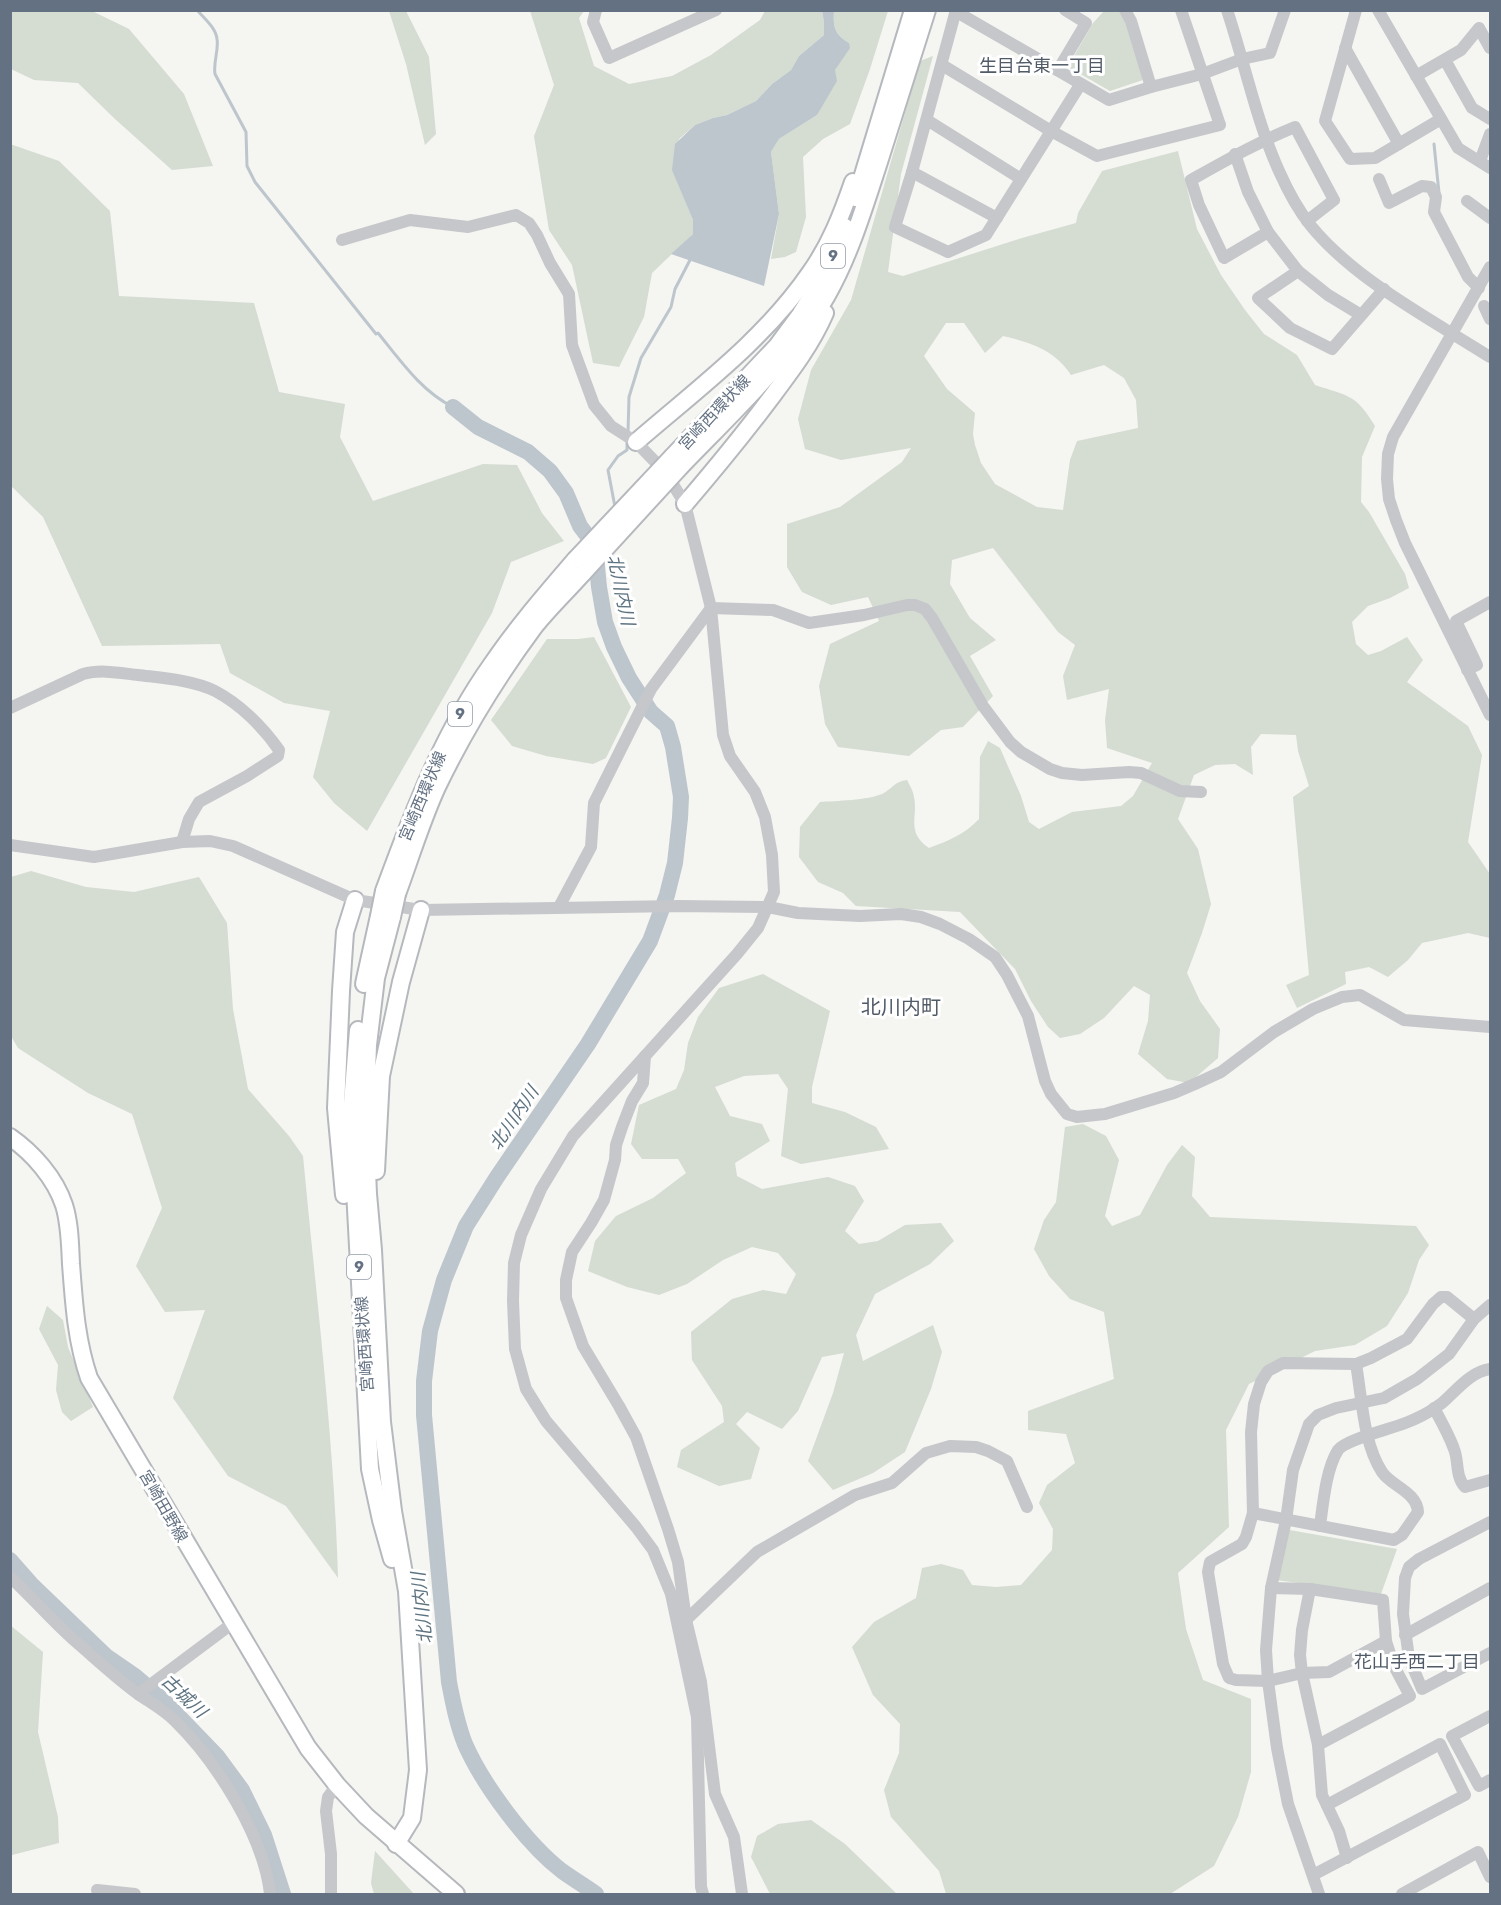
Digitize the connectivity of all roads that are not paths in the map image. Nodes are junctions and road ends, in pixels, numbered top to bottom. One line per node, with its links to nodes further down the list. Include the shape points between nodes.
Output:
1 (596, 10): 2 (street, via 593,22 609,58)
2 (716, 10)
3 (913, 10): 21 (main road, 宮崎西環状線 / 9)
4 (927, 10): 46 (main road, 宮崎西環状線 / 9, via 869,194 846,257)
5 (1065, 10): 18 (street, via 1086,23)
6 (1125, 10): 23 (street)
7 (1181, 10): 19 (street)
8 (1227, 10): 15 (street)
9 (1285, 10): 15 (street, via 1270,53)
10 (1356, 10): 13 (street)
11 (1378, 10): 20 (street)
12 (956, 11): 17 (street); 18 (street)
13 (1346, 48): 30 (street); 30 (street, via 1325,121 1350,159 1375,158)
14 (1491, 48): 16 (street, via 1479,28 1461,50)
15 (1242, 59): 19 (street); 29 (street)
16 (1444, 60): 20 (street); 25 (street, via 1472,108)
17 (942, 65): 26 (street); 27 (street)
18 (1058, 70): 22 (street)
19 (1202, 74): 23 (street); 27 (street, via 1220,125 1097,156)
20 (1416, 76): 24 (street)
21 (889, 85): 50 (main road, via 881,94 841,218 810,274 780,312 741,351); 51 (main road, 宮崎西環状線 / 9, via 855,201 819,286 777,346)
22 (1080, 85): 23 (street, via 1109,100); 27 (street)
23 (1151, 87)
24 (1441, 119): 30 (street); 32 (street, via 1458,148)
25 (1491, 119)
26 (927, 120): 33 (street); 34 (street)
27 (1051, 131): 34 (street)
28 (1491, 134): 32 (street)
29 (1266, 139): 31 (street); 39 (street); 39 (street, via 1295,127 1334,200)
30 (1399, 144)
31 (1235, 154): 40 (street); 40 (street, via 1191,180 1199,205 1224,258)
32 (1485, 165)
33 (912, 172): 37 (street); 37 (street, via 896,227 948,252 986,235)
34 (1021, 179): 37 (street)
35 (1379, 179): 44 (street, via 1389,203 1422,186 1431,187 1436,196 1434,212 1468,277)
36 (1467, 201): 38 (street)
37 (997, 218)
38 (1491, 218)
39 (1307, 221): 45 (street, via 1333,249)
40 (1268, 232): 43 (street)
41 (342, 240): 50 (street, via 410,220 468,227 516,215 528,223 569,294 572,345 594,405 611,426)
42 (1491, 267): 44 (street)
43 (1298, 271): 47 (street); 47 (street, via 1258,298 1290,328 1332,349)
44 (1479, 288): 48 (street)
45 (1384, 289): 47 (street); 48 (street)
46 (826, 297): 51 (main road, 宮崎西環状線 / 9, via 771,370); 52 (main road, via 827,309 799,360)
47 (1361, 315)
48 (1452, 332): 49 (street); 55 (street, via 1393,437 1386,479 1405,543)
49 (1491, 357)
50 (636, 442): 52 (street, via 666,473)
51 (677, 462): 65 (main road, 宮崎西環状線 / 9, bridge, via 527,616 459,715 424,785)
52 (685, 504): 54 (street)
53 (1491, 602): 55 (street, via 1456,621 1477,665)
54 (711, 608): 58 (street, via 773,610 809,623 907,605 926,609 983,706 1022,752 1062,773 1129,771 1180,791); 62 (street, via 651,689 594,803 591,848); 63 (street, via 723,735 730,756 755,792 765,817 774,892)
55 (1467, 670): 57 (street)
56 (10, 708): 59 (street, via 96,671 194,685 235,704 272,740 279,750 278,756 200,802 189,819)
57 (1491, 715)
58 (1201, 792)
59 (182, 842): 60 (street, via 94,857); 61 (street, via 210,841 233,846)
60 (10, 845)
61 (355, 900): 64 (street); 70 (main road, via 345,932 336,1108 346,1210)
62 (559, 907): 63 (street); 64 (street)
63 (768, 907): 66 (street, via 798,913 921,917 951,929 987,951 1002,967 1028,1016 1051,1094 1067,1114 1077,1117 1105,1114 1195,1084 1221,1072 1274,1032 1342,997 1360,995 1404,1020); 67 (street, via 758,928 737,954)
64 (421, 910): 69 (main road, via 381,1076 376,1180)
65 (385, 917): 69 (main road, 宮崎西環状線 / 9, via 368,1045); 70 (main road, 宮崎西環状線 / 9, via 365,977 355,1058 351,1116)
66 (1491, 1027)
67 (645, 1056): 89 (street, via 643,1083 619,1136 603,1200 572,1252 566,1298 583,1346 636,1437 678,1562); 111 (street, via 573,1136 541,1189 521,1235 514,1263 515,1349 525,1389 546,1421 653,1550 670,1594 697,1717)
68 (10, 1137): 90 (main road, 宮崎田野線, via 34,1158 55,1185 64,1205 76,1332 89,1377)
69 (368, 1194): 88 (main road, 宮崎西環状線 / 9, via 382,1422)
70 (357, 1239): 88 (main road, 宮崎西環状線 / 9, via 370,1469)
71 (1491, 1305): 72 (street)
72 (1474, 1319): 73 (street, via 1447,1297 1441,1297 1407,1339); 75 (street, via 1449,1354 1417,1379 1384,1398)
73 (1356, 1364): 75 (street); 80 (street, via 1283,1363 1268,1371 1254,1404 1251,1432)
74 (1491, 1369): 76 (street, via 1465,1381)
75 (1362, 1403): 77 (street); 81 (street, via 1328,1411 1309,1424 1293,1470)
76 (1434, 1408): 77 (street, via 1400,1426); 78 (street, via 1455,1451 1462,1485)
77 (1367, 1436): 83 (street, via 1338,1451 1325,1491); 83 (street, via 1382,1474 1412,1499 1418,1512 1402,1536 1394,1540)
78 (1491, 1480)
79 (1026, 1507): 89 (street, via 1007,1461 988,1450 950,1446 926,1453 892,1483 855,1495 757,1552)
80 (1253, 1513): 81 (street); 95 (street, via 1245,1541 1210,1562 1208,1572 1223,1664 1230,1678)
81 (1286, 1520): 83 (street); 85 (street)
82 (1491, 1522): 91 (street, via 1409,1568 1405,1578)
83 (1320, 1526)
84 (10, 1577): 96 (street, via 73,1640)
85 (1271, 1588): 87 (street); 95 (street)
86 (1491, 1588): 91 (street)
87 (1310, 1589): 92 (street, via 1383,1600); 94 (street, via 1302,1630)
88 (408, 1614): 102 (main road, 宮崎西環状線 / 9, via 418,1770 412,1818)
89 (686, 1620): 112 (street, via 700,1682 715,1794 734,1837)
90 (233, 1623): 96 (street); 100 (main road, 宮崎田野線, via 308,1748)
91 (1405, 1635): 93 (street, via 1409,1658 1422,1689)
92 (1386, 1641): 94 (street, via 1329,1672); 98 (street, via 1410,1696)
93 (1491, 1653)
94 (1302, 1673): 95 (street); 98 (street)
95 (1268, 1681): 104 (street, via 1288,1804)
96 (138, 1694): 108 (street, via 158,1706 202,1750 254,1837)
97 (1491, 1716): 99 (street, via 1452,1736 1479,1786)
98 (1318, 1745): 101 (street, via 1322,1795)
99 (1491, 1780)
100 (337, 1785): 102 (main road, 宮崎田野線); 109 (street, via 328,1797 326,1811)
101 (1327, 1805): 103 (street); 103 (street, via 1440,1743 1465,1795)
102 (396, 1844): 110 (main road)
103 (1347, 1858): 104 (street)
104 (1313, 1875): 113 (street)
105 (1491, 1877): 114 (street, via 1478,1852)
106 (97, 1890): 107 (street)
107 (135, 1894)
108 (270, 1894)
109 (331, 1894)
110 (456, 1894)
111 (703, 1894)
112 (742, 1894)
113 (1319, 1894)
114 (1402, 1894)

